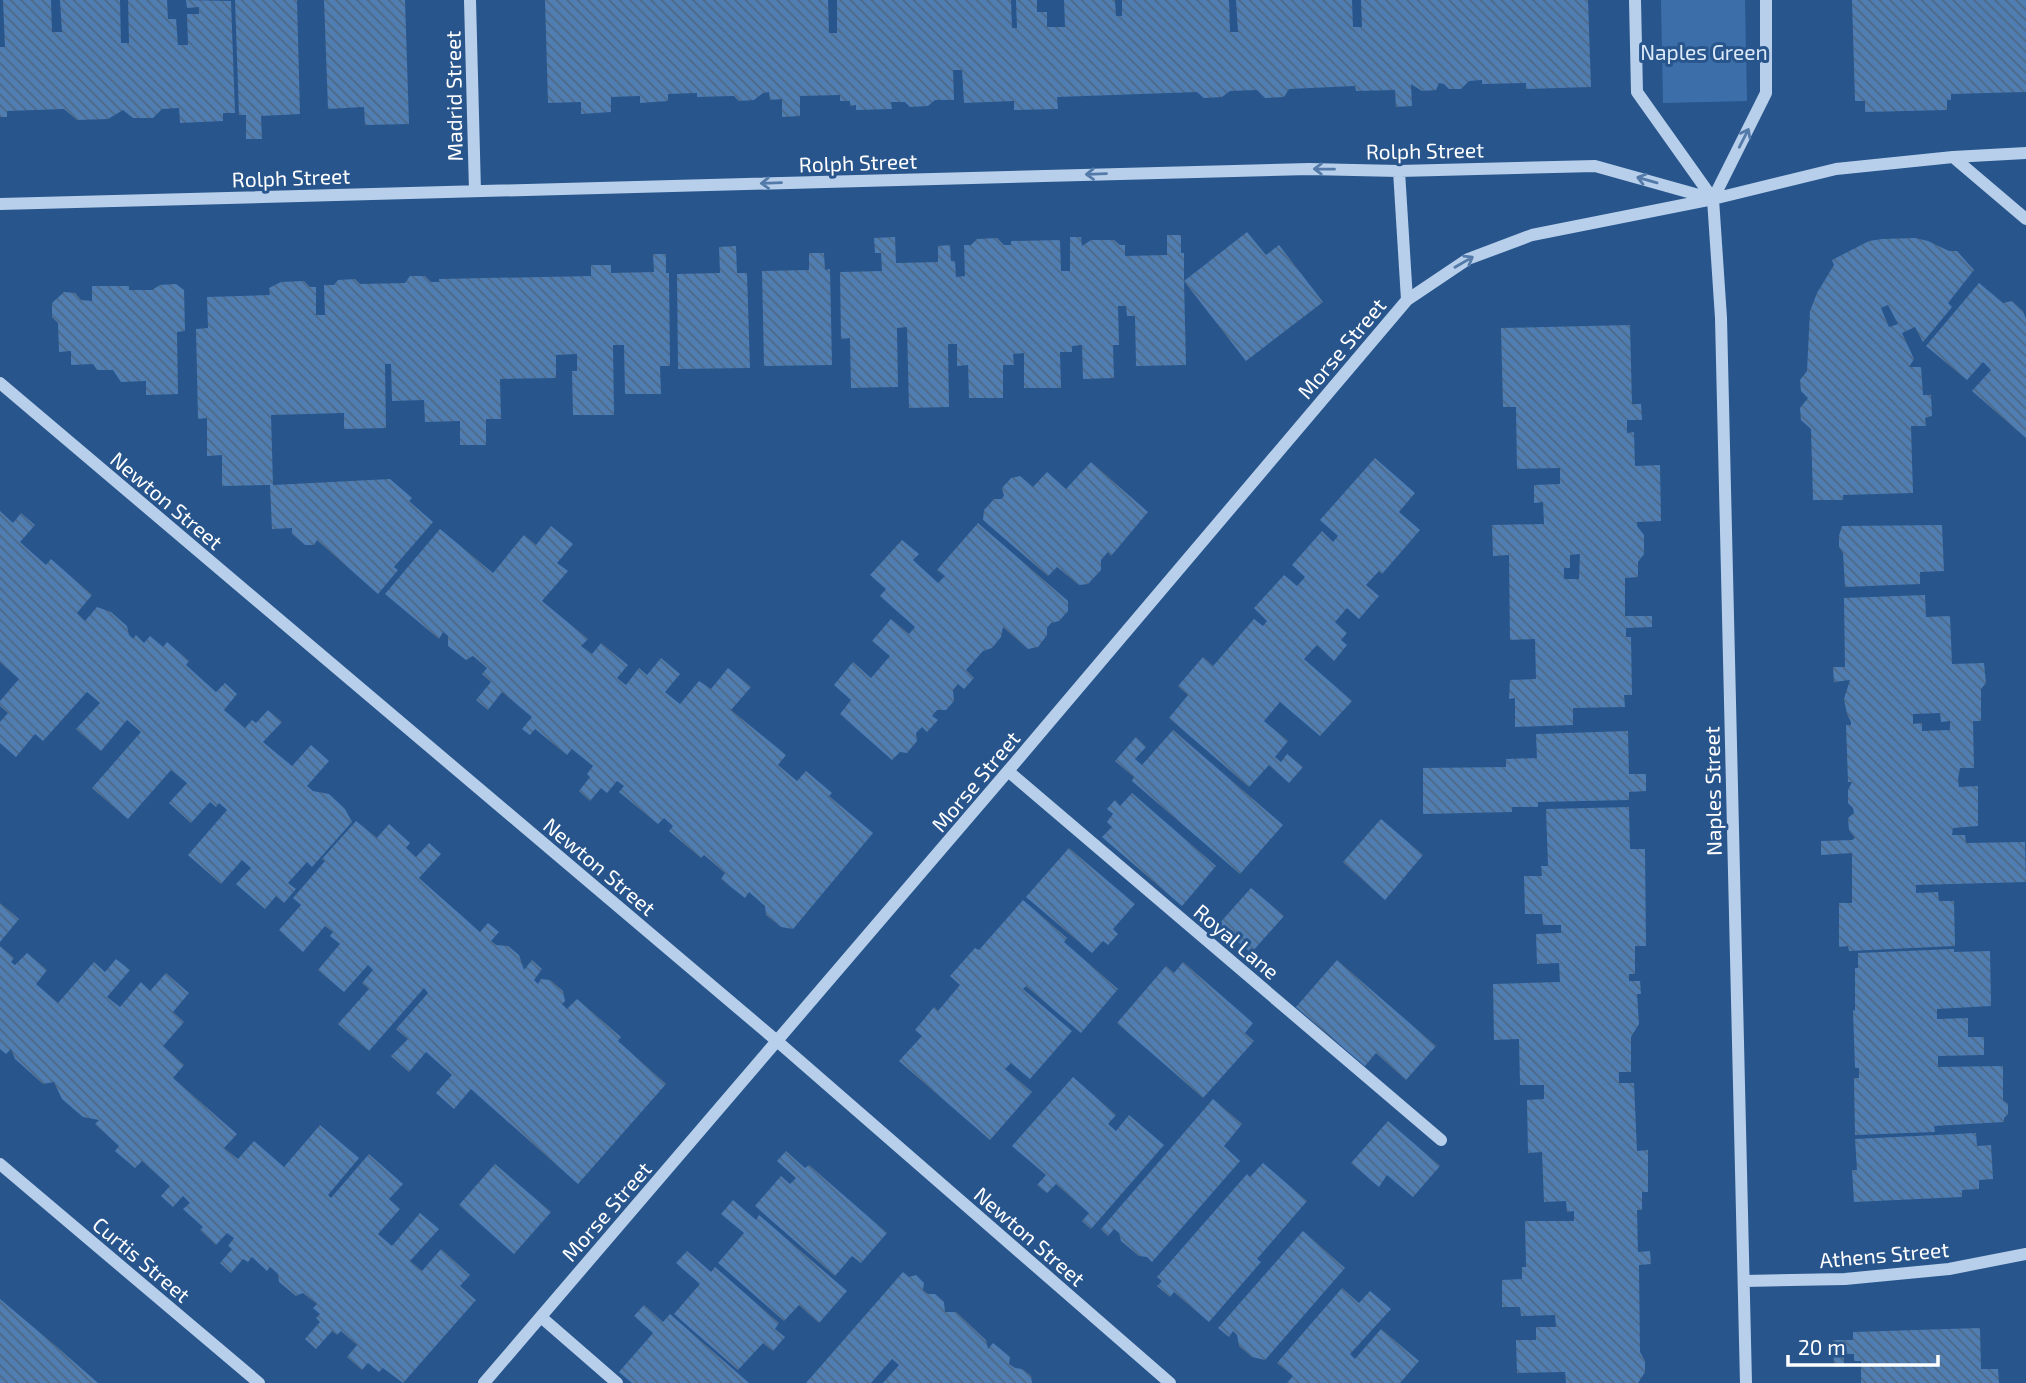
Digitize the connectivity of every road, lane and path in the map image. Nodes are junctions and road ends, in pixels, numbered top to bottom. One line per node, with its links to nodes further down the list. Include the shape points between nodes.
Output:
1 (470, 0): 7 (street, Madrid Street)
2 (1635, 0): 8 (street, via 1637,92)
3 (1766, 0): 8 (street, one-way to 3, via 1766,93)
4 (2026, 153): 5 (street, Rolph Street)
5 (1953, 157): 8 (street, Rolph Street, via 1836,169); 10 (street)
6 (1399, 171): 7 (street, Rolph Street, one-way to 7, via 1309,169); 8 (street, Rolph Street, one-way to 6, via 1595,166); 11 (street, Morse Street)
7 (475, 191): 9 (street, Rolph Street)
8 (1713, 199): 11 (street, Rolph Street, one-way to 8, via 1468,259 1532,235); 18 (street, Naples Street, via 1721,318)
9 (0, 204)
10 (2026, 219)
11 (1407, 300): 13 (street, Morse Street)
12 (0, 383): 14 (street, Newton Street)
13 (1008, 771): 14 (street, Morse Street); 15 (street, Royal Lane)
14 (777, 1041): 19 (street, Morse Street); 23 (street, Newton Street)
15 (1441, 1140)
16 (0, 1164): 20 (street, Curtis Street)
17 (2026, 1254): 18 (street, Athens Street, via 1949,1269)
18 (1744, 1281): 24 (street, Naples Street)
19 (541, 1317): 21 (street, Morse Street); 22 (street)
20 (259, 1383)
21 (484, 1383)
22 (617, 1383)
23 (1170, 1383)
24 (1746, 1383)

